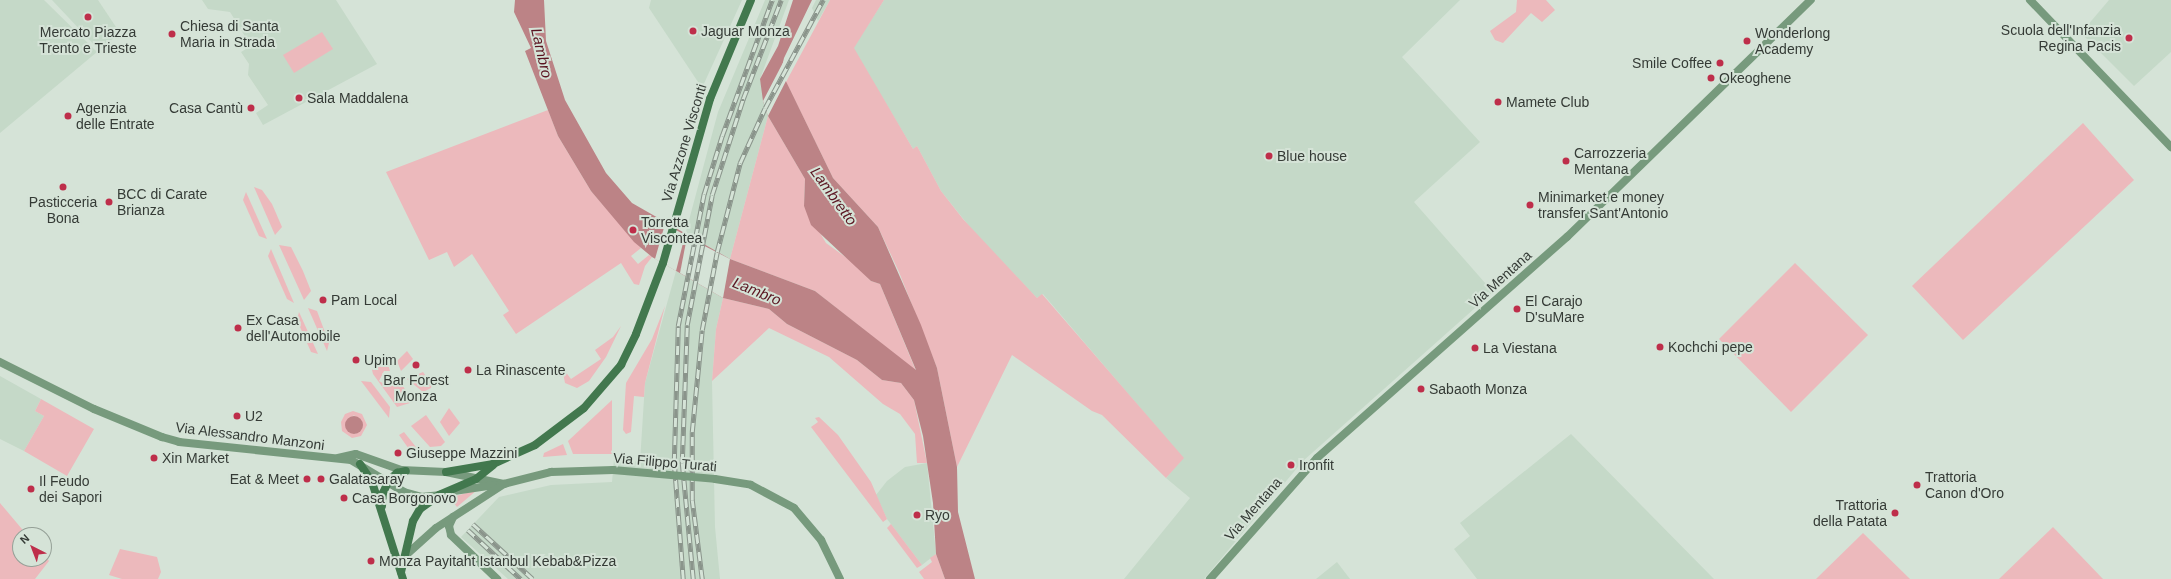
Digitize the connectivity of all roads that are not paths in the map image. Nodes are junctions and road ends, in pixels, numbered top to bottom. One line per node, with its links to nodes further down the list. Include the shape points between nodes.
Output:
1 (751, 0): 8 (main road, Via Azzone Visconti, via 710,99 663,263 631,347 610,379 563,426 535,445)
2 (1811, 0): 22 (street, Via Mentana, via 1567,237 1317,458)
3 (2030, 0): 4 (street)
4 (2171, 146)
5 (0, 362): 6 (street, Via Alessandro Manzoni, via 94,409 179,442)
6 (335, 459): 7 (street, Via Alessandro Manzoni); 9 (street, Via Filippo Turati, via 356,454)
7 (360, 464): 12 (street, Via Alessandro Manzoni); 17 (main road, via 372,482)
8 (493, 464): 10 (main road, Via Azzone Visconti); 11 (main road)
9 (406, 471): 10 (street, Via Filippo Turati); 12 (main road, via 397,473)
10 (446, 472): 11 (street, Via Filippo Turati)
11 (476, 479): 13 (street, Via Filippo Turati); 14 (main road)
12 (387, 483): 15 (street, Via Alessandro Manzoni, via 413,495); 17 (main road, via 382,501)
13 (504, 484): 14 (street); 16 (street); 21 (street, Via Filippo Turati, bridge, via 551,472 613,470 715,479 751,485 794,508 821,540)
14 (454, 491): 15 (main road)
15 (439, 495): 18 (main road, via 420,509 409,535)
16 (453, 517): 18 (street, via 420,540); 20 (street, via 449,526 455,540)
17 (387, 528): 19 (main road)
18 (406, 555): 19 (main road)
19 (402, 576)
20 (496, 579)
21 (840, 579)
22 (1210, 579)

